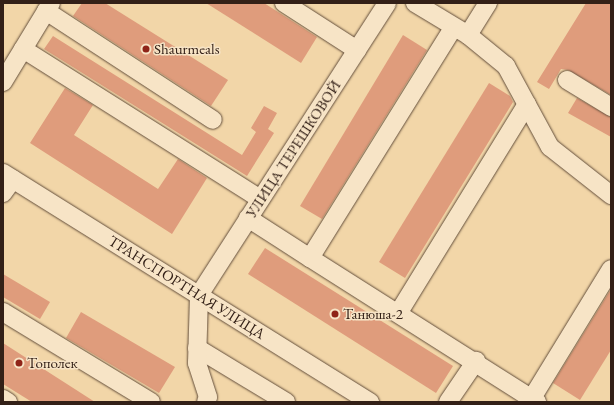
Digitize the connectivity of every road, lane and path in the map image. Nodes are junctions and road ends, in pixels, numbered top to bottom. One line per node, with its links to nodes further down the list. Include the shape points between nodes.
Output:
1 (284, 3): 8 (street)
2 (387, 3): 8 (street, УЛИЦА ТЕРЕШКОВОЙ)
3 (415, 3): 6 (street)
4 (488, 3): 6 (street)
5 (48, 7): 7 (street); 13 (street)
6 (461, 32): 11 (street, via 506,66); 18 (street)
7 (23, 49): 10 (street); 16 (street)
8 (357, 50): 16 (street, УЛИЦА ТЕРЕШКОВОЙ)
9 (567, 80): 12 (street)
10 (3, 82)
11 (527, 104): 15 (street, via 550,147); 22 (street)
12 (611, 107)
13 (213, 120)
14 (6, 182): 20 (street, ТРАНСПОРТНАЯ УЛИЦА)
15 (611, 195)
16 (260, 199): 17 (street, УЛИЦА ТЕРЕШКОВОЙ)
17 (248, 218): 18 (street); 20 (street, УЛИЦА ТЕРЕШКОВОЙ)
18 (310, 258): 22 (street)
19 (611, 269): 26 (street)
20 (198, 295): 23 (street); 31 (street, ТРАНСПОРТНАЯ УЛИЦА)
21 (3, 312): 28 (street)
22 (399, 312): 24 (street)
23 (197, 348): 29 (street, via 196,363 208,397); 30 (street)
24 (476, 361): 26 (street); 32 (street)
25 (3, 399): 27 (street)
26 (535, 400)
27 (8, 402)
28 (151, 402)
29 (206, 402)
30 (286, 402)
31 (370, 402)
32 (448, 402)

